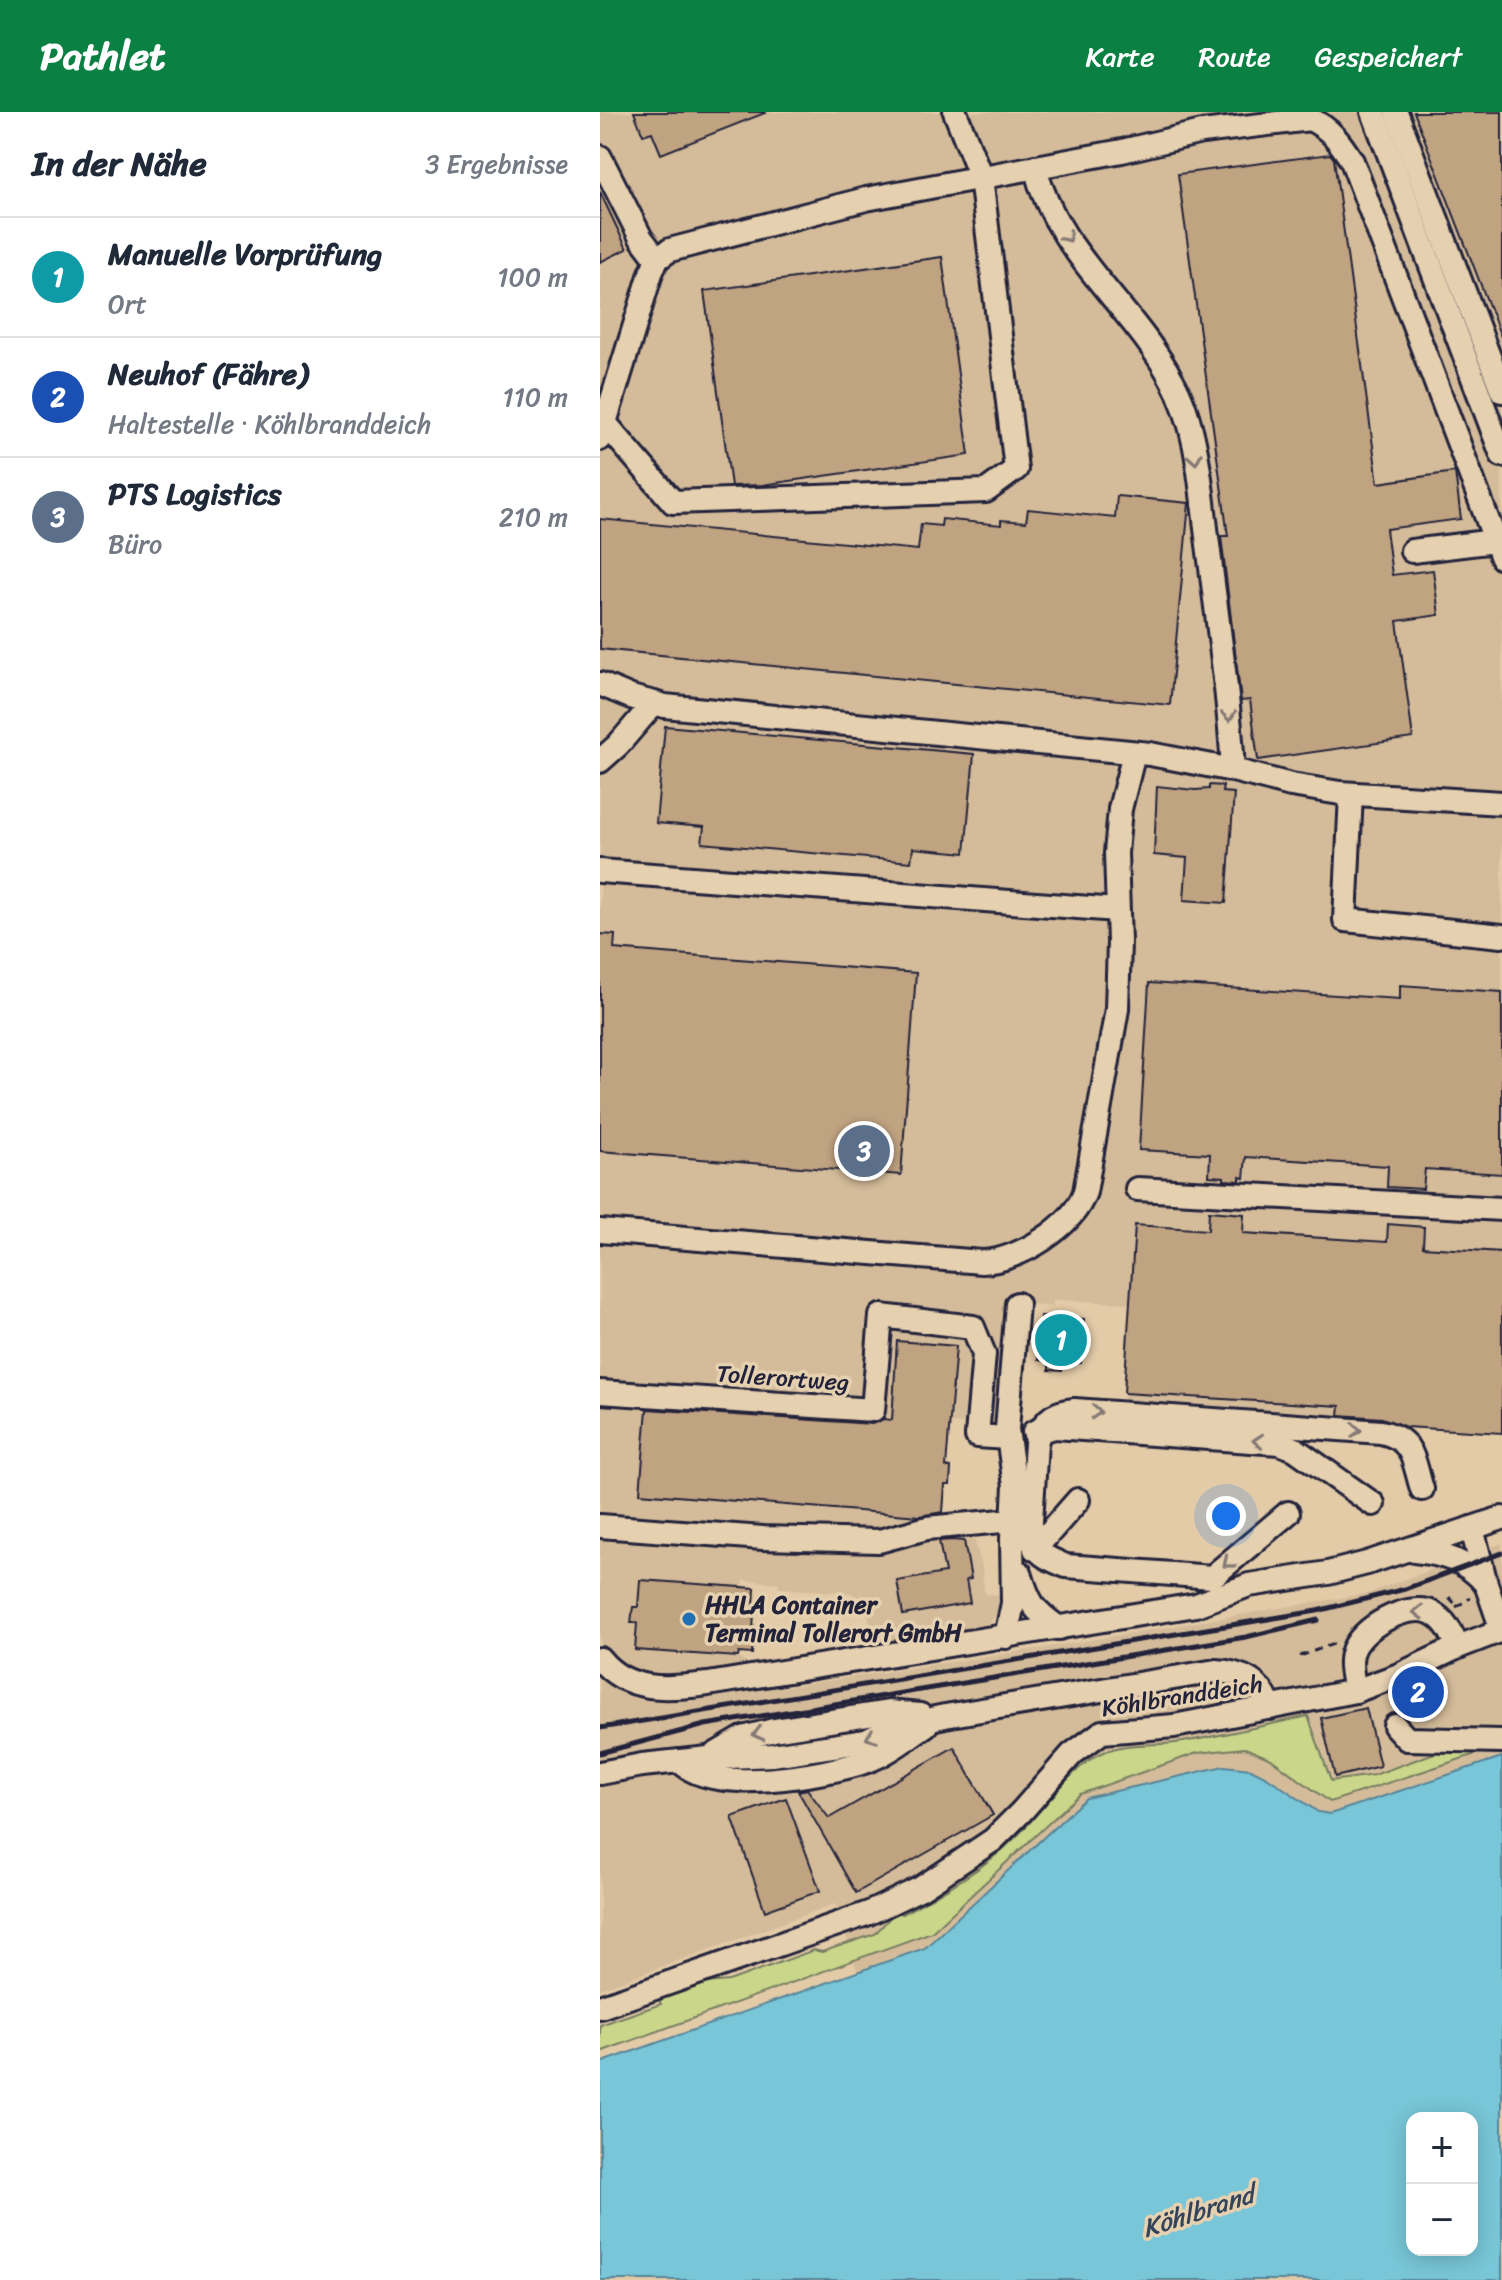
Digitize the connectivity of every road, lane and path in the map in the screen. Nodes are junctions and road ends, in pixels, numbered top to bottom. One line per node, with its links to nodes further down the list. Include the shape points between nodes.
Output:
1 (955, 112): 6 (street)
2 (1373, 112): 10 (street)
3 (1396, 112): 8 (street)
4 (600, 157): 7 (street)
5 (1035, 167): 6 (street); 11 (street, via 1202,132 1310,119 1325,126 1352,161); 17 (street, one-way to 17, via 1058,225 1151,346 1182,402 1201,488)
6 (981, 177): 7 (street, via 836,205 688,244); 9 (street, via 1016,469 986,491 673,502)
7 (657, 259): 9 (street)
8 (1502, 391)
9 (602, 431)
10 (1502, 455)
11 (1499, 550): 12 (street)
12 (1412, 551)
13 (600, 684): 14 (street)
14 (654, 703): 15 (street); 16 (street)
15 (1134, 753): 17 (street); 21 (street, via 1118,831)
16 (600, 761)
17 (1233, 770): 18 (street)
18 (1351, 794): 19 (street); 22 (street, via 1345,920)
19 (1502, 803)
20 (600, 871): 21 (street)
21 (1117, 910): 25 (street, via 1117,1009 1085,1192 1071,1215 1026,1250 1003,1259 971,1261)
22 (1502, 936)
23 (1137, 1189): 24 (street)
24 (1502, 1209)
25 (600, 1231)
26 (1017, 1304): 28 (street)
27 (600, 1392): 28 (street, Tollerortweg, via 873,1410 881,1316 973,1327 984,1354 977,1436)
28 (1025, 1434): 29 (street, one-way to 29, via 1061,1411 1074,1410 1381,1432 1407,1444); 31 (street, one-way to 28, via 1279,1443 1055,1427); 34 (street); 38 (street, via 1036,1443 1030,1537)
29 (1422, 1489)
30 (1078, 1500): 38 (street)
31 (1373, 1504)
32 (1288, 1513): 38 (street, one-way to 38, via 1212,1577 1066,1566)
33 (1502, 1518): 36 (street)
34 (1013, 1520): 35 (street, via 927,1528 879,1541); 38 (street)
35 (600, 1526)
36 (1472, 1528): 37 (street); 39 (street)
37 (1406, 1550): 39 (street, via 1452,1558 1468,1566); 41 (street, via 1328,1573 1249,1585 1196,1605)
38 (1024, 1551): 41 (street, via 1031,1604); 43 (street)
39 (1487, 1587): 40 (path); 42 (street)
40 (1449, 1607): 44 (street, via 1449,1628); 46 (street, one-way to 46, via 1408,1610 1365,1631 1352,1654)
41 (1059, 1628): 43 (street)
42 (1502, 1630): 44 (street, Köhlbranddeich)
43 (1006, 1637): 45 (street, via 671,1689 633,1683)
44 (1458, 1647): 46 (street, Köhlbranddeich)
45 (600, 1659)
46 (1355, 1691): 47 (street, Köhlbranddeich)
47 (1270, 1708): 48 (street, via 1267,1697 1248,1679 1216,1671); 53 (street, Köhlbranddeich, via 1174,1726 1102,1732 1072,1754 993,1840 921,1888 869,1913)
48 (945, 1716): 51 (street, one-way to 51, via 893,1727 866,1741); 51 (street, via 852,1775 789,1787 751,1790 691,1771)
49 (1395, 1726): 50 (street, via 1407,1739)
50 (1502, 1741)
51 (680, 1761): 52 (street)
52 (600, 1773)
53 (600, 2007)

